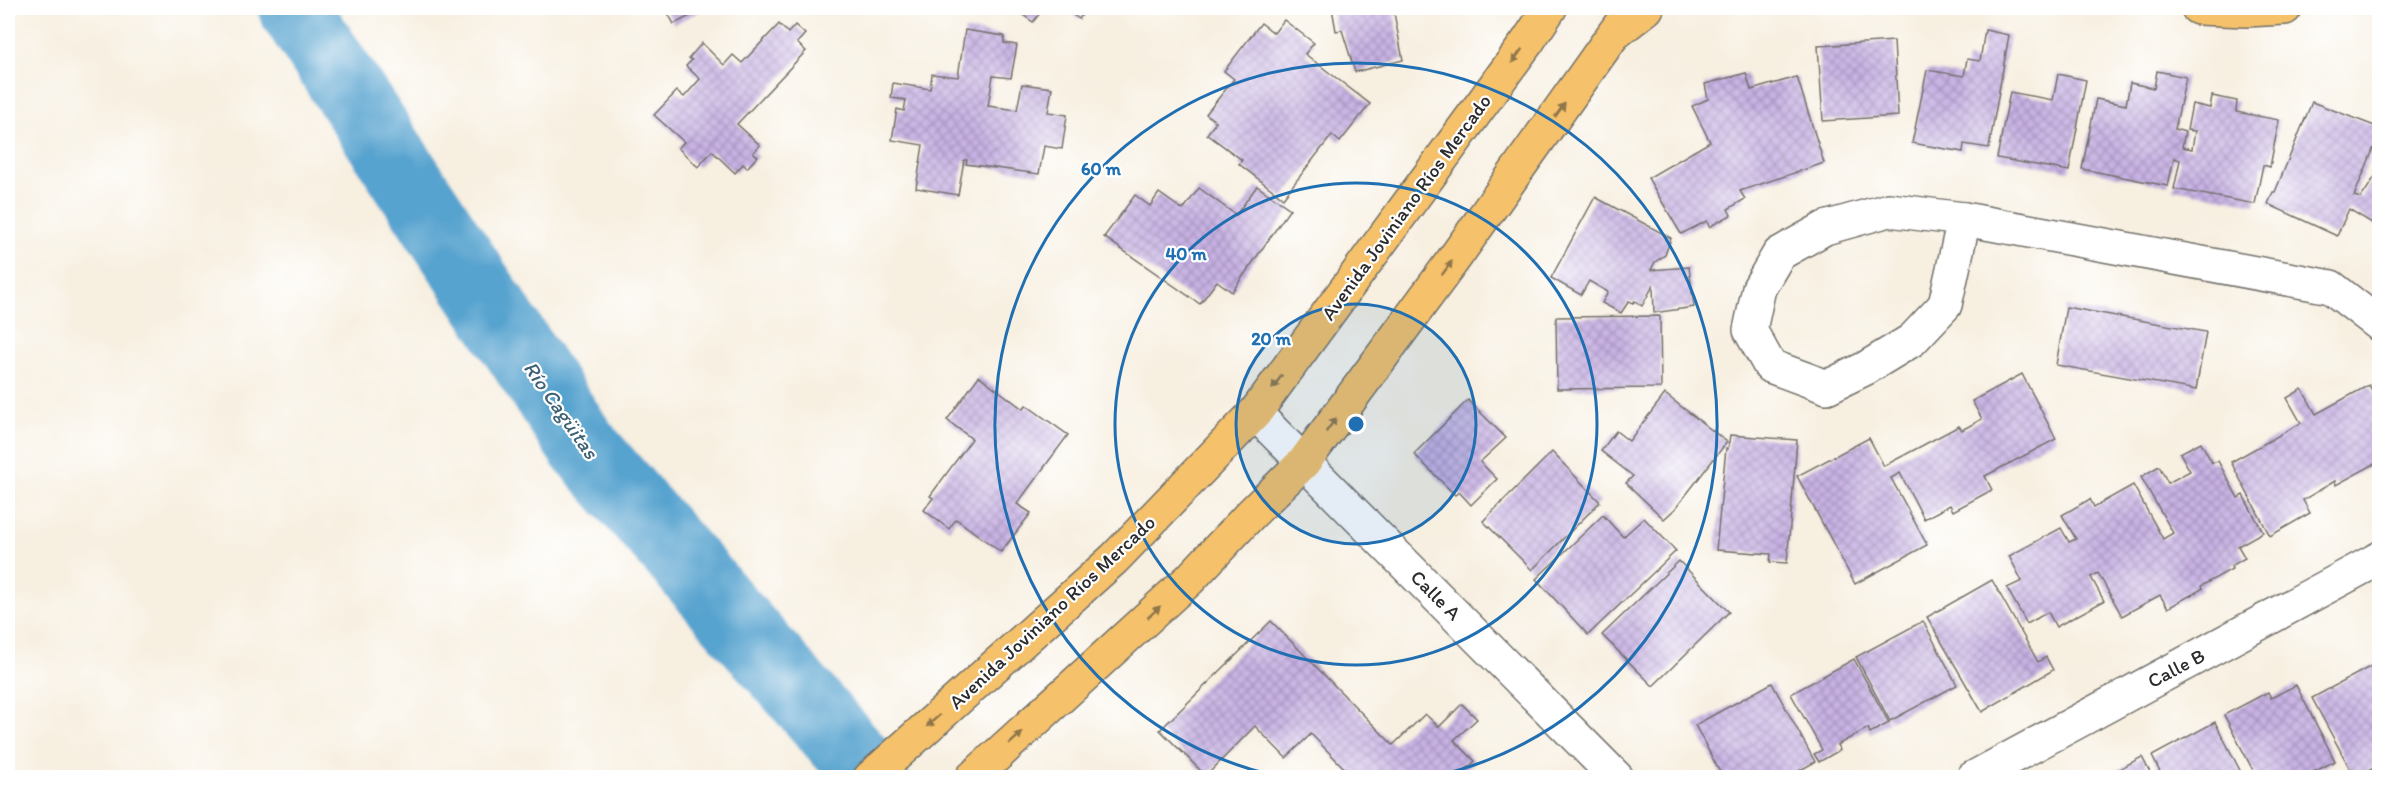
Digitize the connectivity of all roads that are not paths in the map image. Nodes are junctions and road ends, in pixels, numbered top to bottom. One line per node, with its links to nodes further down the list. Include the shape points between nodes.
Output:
1 (1550, 8): 9 (main road, Avenida Joviniano Ríos Mercado, one-way to 9)
2 (1633, 8): 6 (main road)
3 (1647, 8): 6 (main road)
4 (2198, 8): 5 (main road)
5 (2285, 8)
6 (1614, 34): 10 (main road, one-way to 6)
7 (1964, 219): 7 (street, via 1889,210 1825,228 1779,254 1759,288 1750,330 1770,366 1827,387 1912,340 1945,305); 8 (street, via 2331,288)
8 (2379, 325)
9 (1255, 413): 10 (street, Calle A); 12 (main road, Avenida Joviniano Ríos Mercado, one-way to 12, via 1114,559)
10 (1304, 462): 13 (main road, one-way to 10, via 1190,579); 14 (street, Calle A)
11 (2379, 558): 15 (street, Calle B)
12 (870, 777)
13 (972, 777)
14 (1617, 777)
15 (1973, 777)

